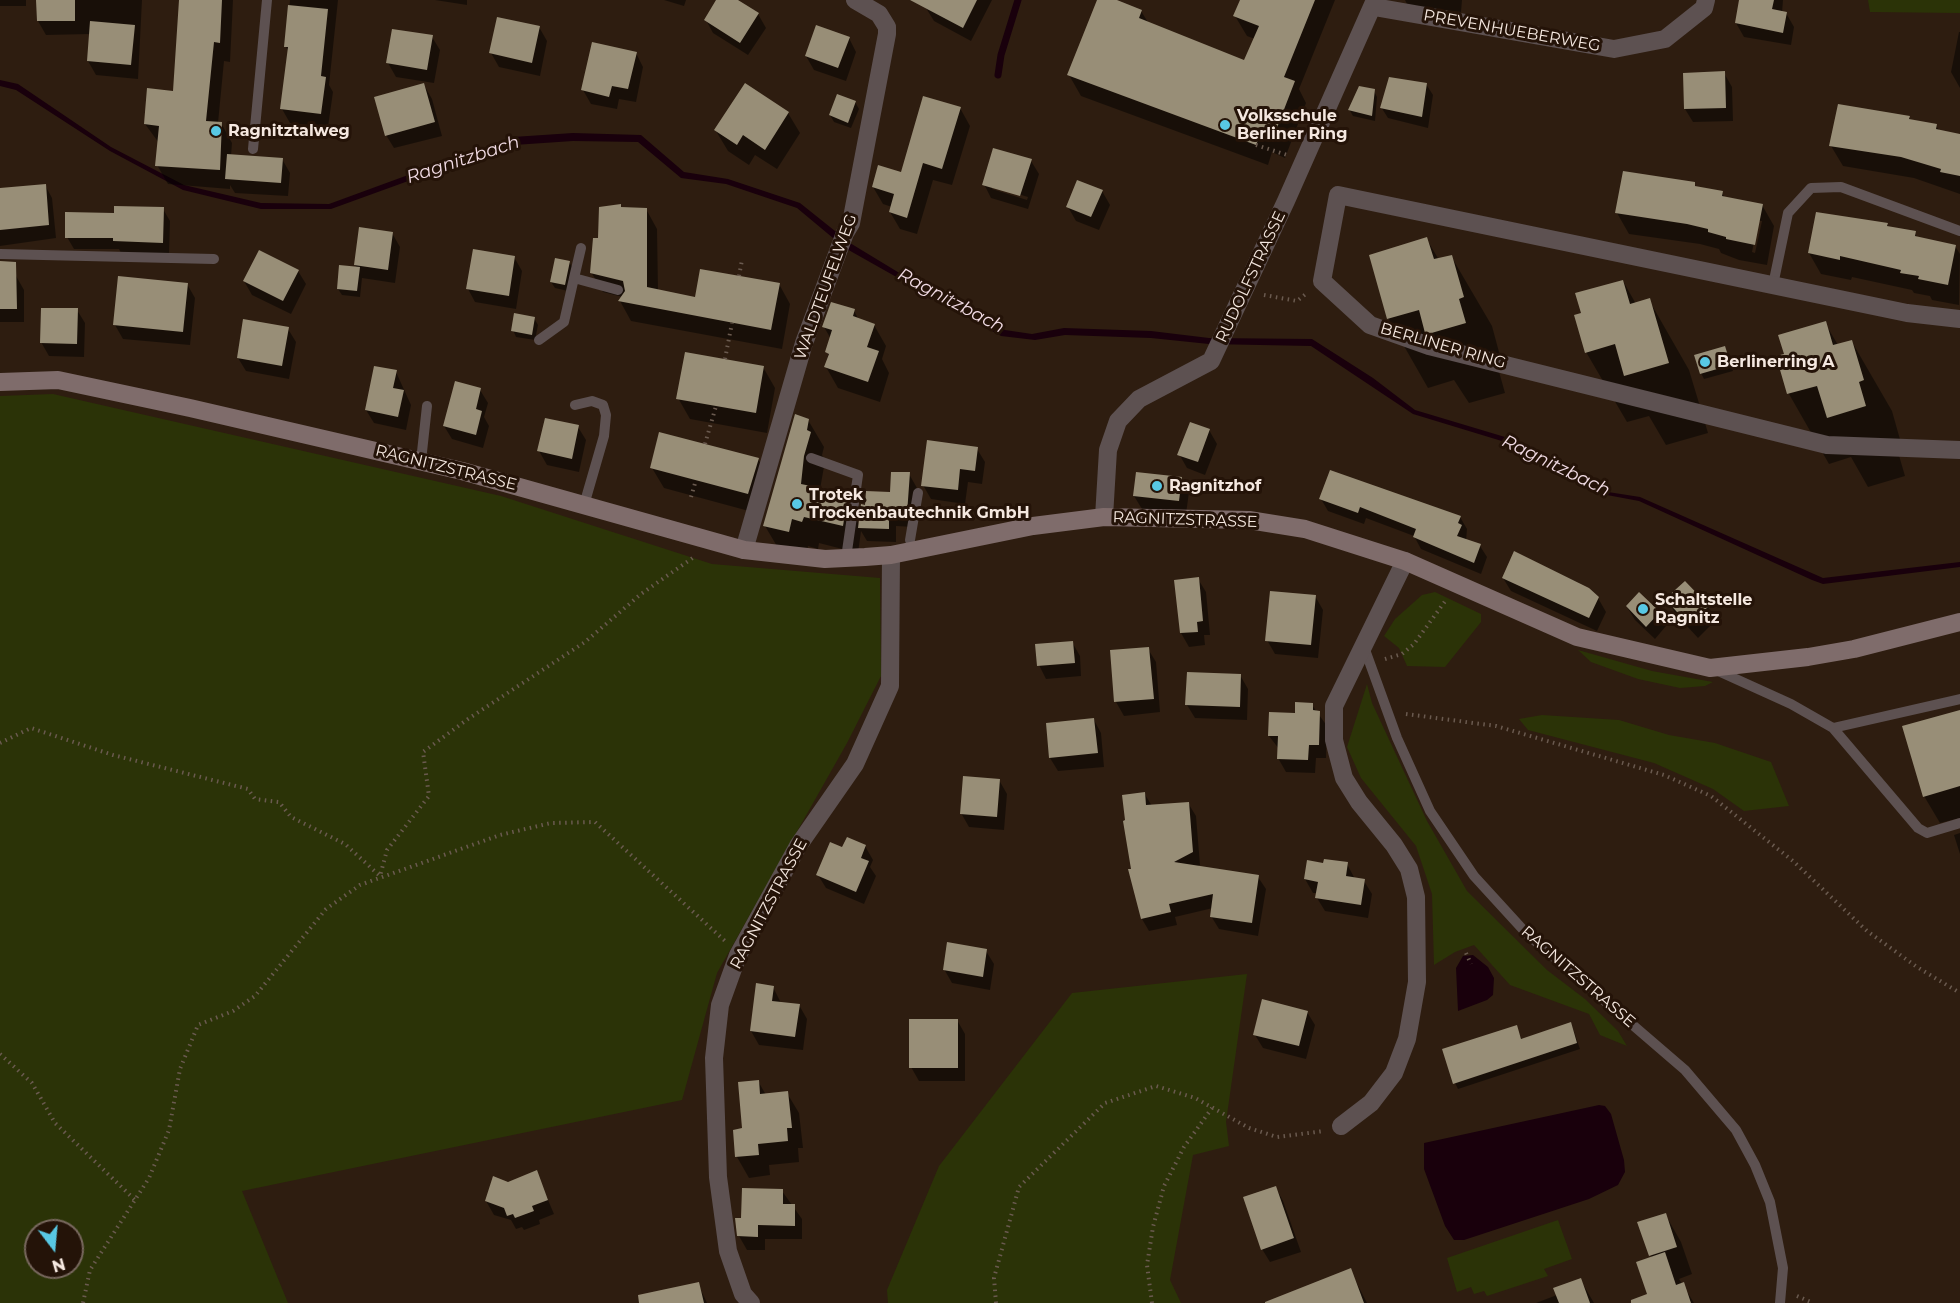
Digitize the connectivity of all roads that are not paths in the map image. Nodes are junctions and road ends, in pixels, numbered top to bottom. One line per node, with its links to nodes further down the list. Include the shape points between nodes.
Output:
1 (267, 0): 5 (lane)
2 (855, 0): 25 (street, WALDTEUFELWEG, via 879,14 887,34 851,223 804,343)
3 (1706, 0): 4 (street, PREVENHUEBERWEG, via 1704,8 1665,39 1614,49)
4 (1374, 3): 23 (street, RUDOLFSTRASSE, via 1211,361 1139,399 1118,421 1108,450)
5 (253, 148)
6 (1960, 231): 11 (lane, via 1841,187 1811,188 1788,213)
7 (581, 248): 10 (lane)
8 (0, 254): 9 (lane)
9 (213, 260)
10 (574, 279): 12 (lane); 14 (lane, via 564,322)
11 (1773, 285): 13 (street, via 1907,313); 18 (street, BERLINER RING, via 1338,195 1322,281 1370,325 1429,346 1827,445)
12 (618, 290)
13 (1960, 318)
14 (539, 340)
15 (0, 382): 20 (main road, RAGNITZSTRASSE, via 58,380)
16 (575, 405): 22 (lane, via 592,401 603,405 606,415 604,436)
17 (427, 406): 20 (lane)
18 (1960, 450)
19 (811, 458): 27 (lane, via 858,475)
20 (420, 461): 22 (main road, RAGNITZSTRASSE)
21 (918, 493): 24 (lane)
22 (584, 505): 25 (main road, RAGNITZSTRASSE)
23 (1104, 517): 26 (main road, RAGNITZSTRASSE, via 1033,526); 28 (main road, RAGNITZSTRASSE, via 1249,520 1305,528)
24 (910, 540)
25 (744, 550): 27 (main road, RAGNITZSTRASSE)
26 (891, 555): 27 (main road, RAGNITZSTRASSE); 36 (street, RAGNITZSTRASSE, via 890,686 855,764 798,846 738,955 720,1005 714,1058 717,1165 728,1251)
27 (846, 558)
28 (1405, 561): 30 (street); 31 (main road, RAGNITZSTRASSE, via 1577,638)
29 (1960, 622): 31 (main road, RAGNITZSTRASSE, via 1854,649)
30 (1364, 646): 35 (street, via 1334,706 1334,740 1344,778 1409,869 1416,897 1417,982 1407,1039 1394,1073 1371,1103); 37 (lane, RAGNITZSTRASSE, via 1387,712 1430,811 1474,876 1527,934 1685,1070 1736,1130 1770,1202 1783,1268)
31 (1710, 668): 33 (lane, RAGNITZSTRASSE, via 1791,704)
32 (1960, 699): 33 (lane)
33 (1833, 729): 34 (lane, RAGNITZSTRASSE, via 1918,828 1927,832)
34 (1960, 823)
35 (1341, 1126)
36 (751, 1303)
37 (1780, 1303)

